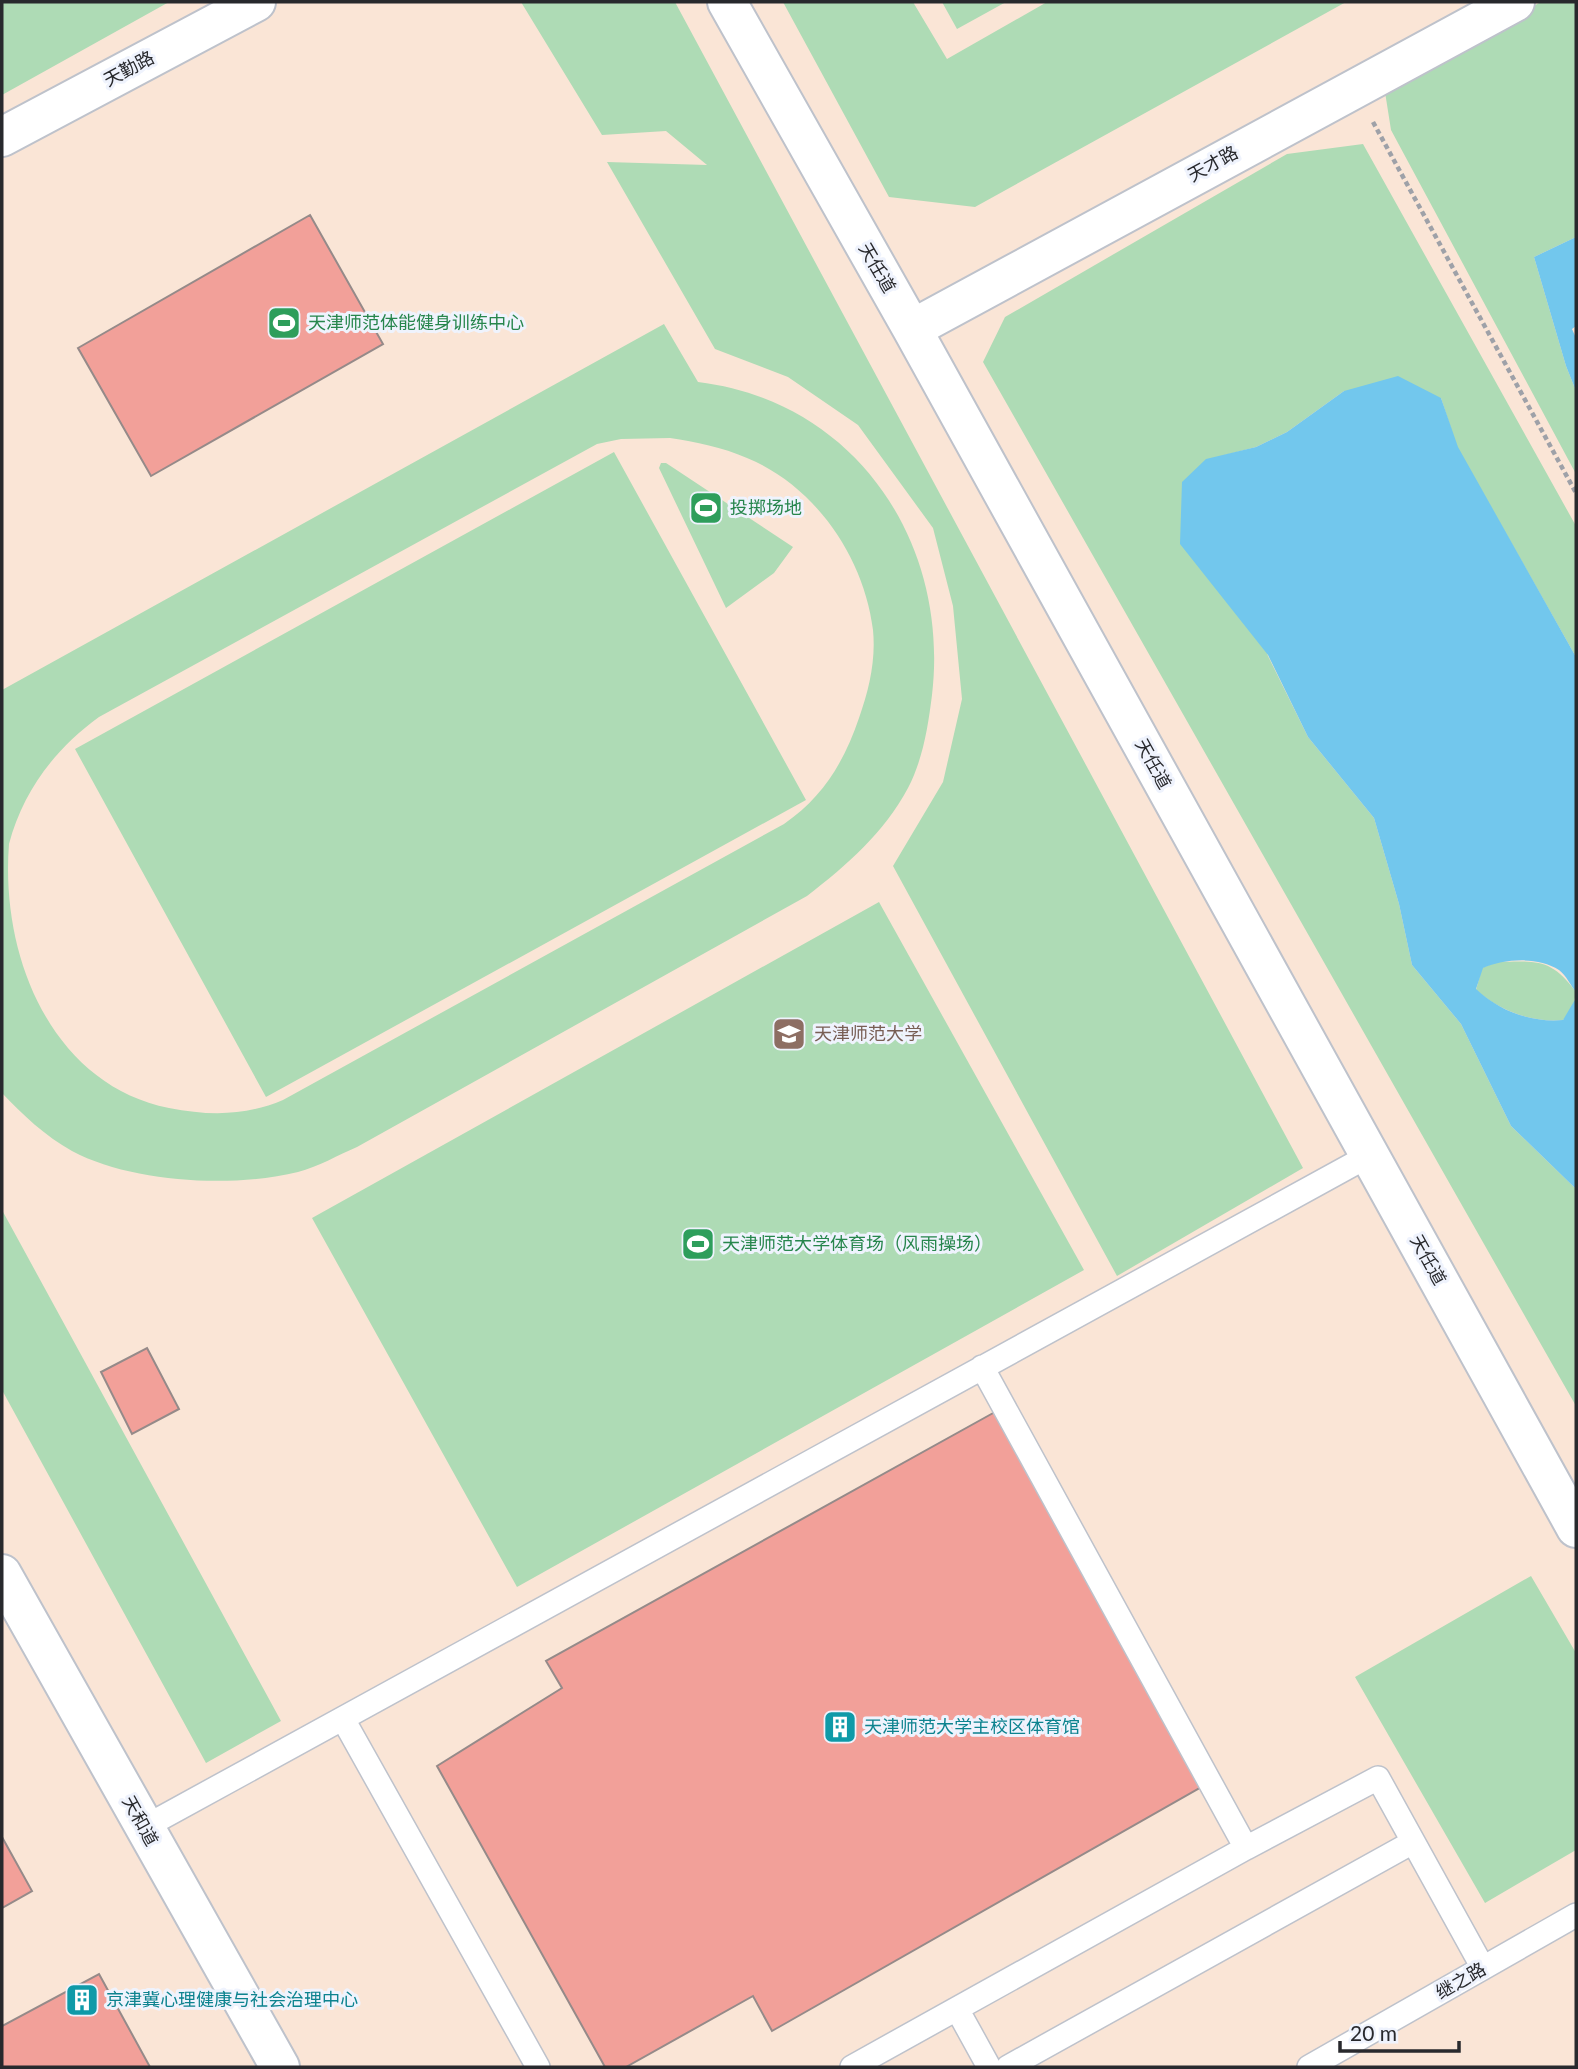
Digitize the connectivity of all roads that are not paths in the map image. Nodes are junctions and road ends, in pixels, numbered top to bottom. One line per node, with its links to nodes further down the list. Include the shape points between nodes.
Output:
1 (256, 2): 4 (street, 天勤路)
2 (727, 2): 5 (street, 天任道)
3 (1515, 2): 5 (street, 天才路)
4 (2, 137)
5 (912, 329): 6 (street, 天任道)
6 (1370, 1155): 7 (lane); 8 (street, 天任道)
7 (982, 1367): 10 (lane); 13 (lane)
8 (1576, 1528)
9 (2, 1574): 11 (street, 天和道)
10 (343, 1719): 11 (lane); 18 (lane)
11 (143, 1828): 17 (street, 天和道)
12 (1413, 1842): 13 (lane, via 1378,1778); 15 (lane); 21 (lane)
13 (1246, 1848): 16 (lane)
14 (1576, 1915): 15 (lane, 继之路)
15 (1483, 1968): 22 (lane, 继之路)
16 (957, 2009): 19 (lane); 20 (lane)
17 (280, 2067)
18 (538, 2067)
19 (852, 2067)
20 (989, 2067)
21 (1008, 2067)
22 (1310, 2067)

